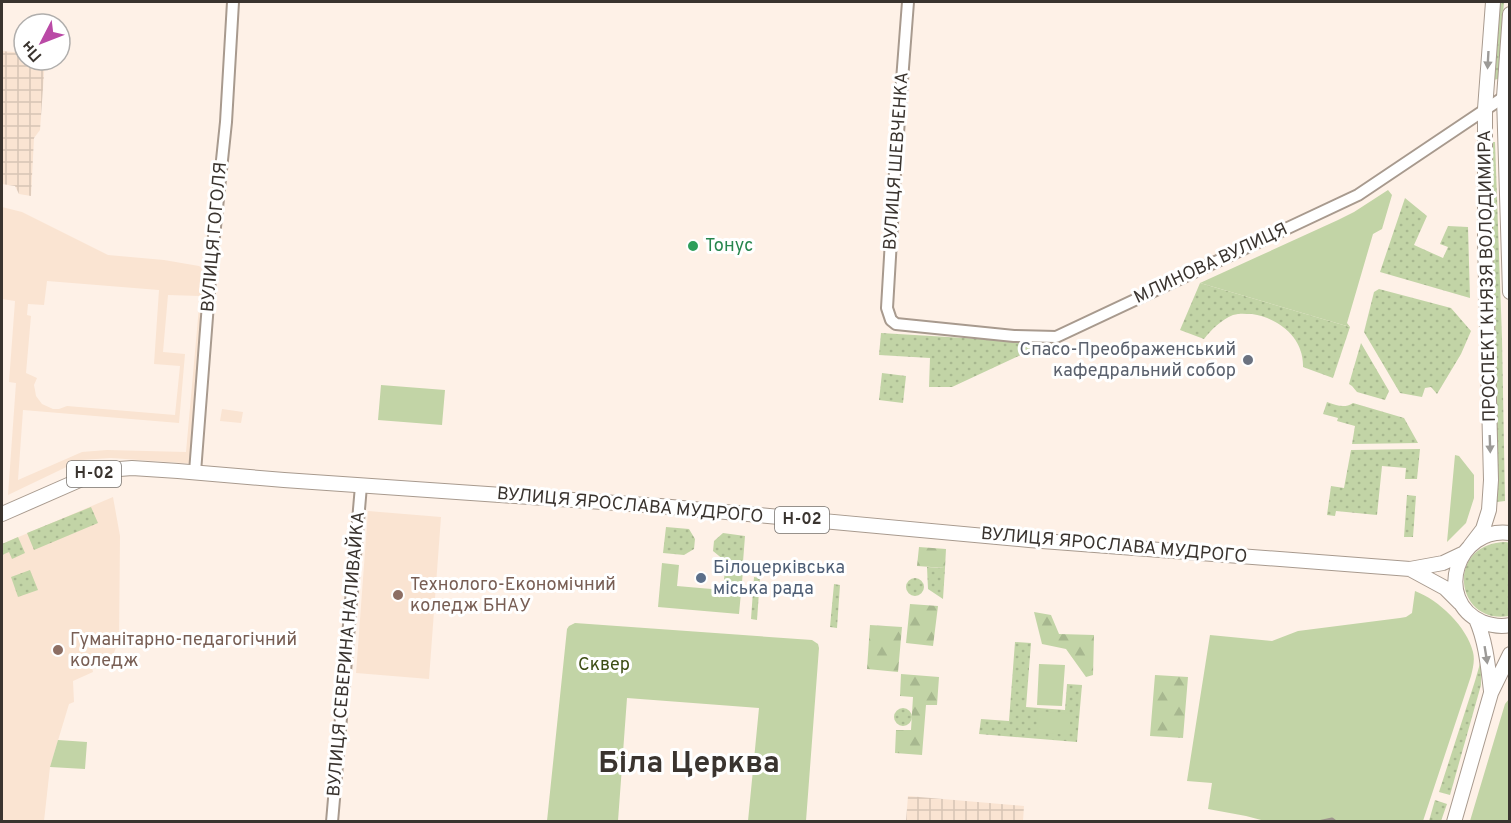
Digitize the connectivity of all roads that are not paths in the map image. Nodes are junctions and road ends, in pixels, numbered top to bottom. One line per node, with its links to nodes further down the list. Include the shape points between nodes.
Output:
1 (233, 2): 9 (street, ВУЛИЦЯ ГОГОЛЯ)
2 (908, 2): 8 (street, ВУЛИЦЯ ШЕВЧЕНКА, via 887,308)
3 (1493, 2): 6 (main road, ПРОСПЕКТ КНЯЗЯ ВОЛОДИМИРА, one-way to 6)
4 (1509, 14): 5 (main road, ПРОСПЕКТ КНЯЗЯ ВОЛОДИМИРА)
5 (1504, 97): 6 (street, МЛИНОВА ВУЛИЦЯ); 7 (main road, ПРОСПЕКТ КНЯЗЯ ВОЛОДИМИРА)
6 (1485, 109): 8 (street, МЛИНОВА ВУЛИЦЯ, via 1358,195 1056,337 896,324); 13 (main road, ПРОСПЕКТ КНЯЗЯ ВОЛОДИМИРА, one-way to 13, via 1491,480 1483,529)
7 (1509, 292)
8 (891, 320)
9 (195, 472): 10 (main road, ВУЛИЦЯ ЯРОСЛАВА МУДРОГО / Н-02); 11 (main road, ВУЛИЦЯ ЯРОСЛАВА МУДРОГО / Н-02, via 107,470)
10 (362, 486): 14 (main road, ВУЛИЦЯ ЯРОСЛАВА МУДРОГО / Н-02, via 660,506); 20 (street, ВУЛИЦЯ СЕВЕРИНА НАЛИВАЙКА)
11 (2, 514)
12 (1509, 533): 13 (main road, ВУЛИЦЯ ЯРОСЛАВА МУДРОГО, via 1487,535)
13 (1466, 550): 14 (main road, ВУЛИЦЯ ЯРОСЛАВА МУДРОГО / Н-02, via 1443,563); 15 (main road, ПРОСПЕКТ КНЯЗЯ ВОЛОДИМИРА, via 1455,574)
14 (1410, 569): 15 (main road, ВУЛИЦЯ ЯРОСЛАВА МУДРОГО / Н-02, via 1445,588)
15 (1462, 604): 16 (main road, Н-02)
16 (1476, 619): 17 (main road); 19 (main road, one-way to 19, via 1487,653)
17 (1509, 625)
18 (1509, 654): 19 (main road)
19 (1491, 693): 21 (main road)
20 (332, 822)
21 (1454, 822)

